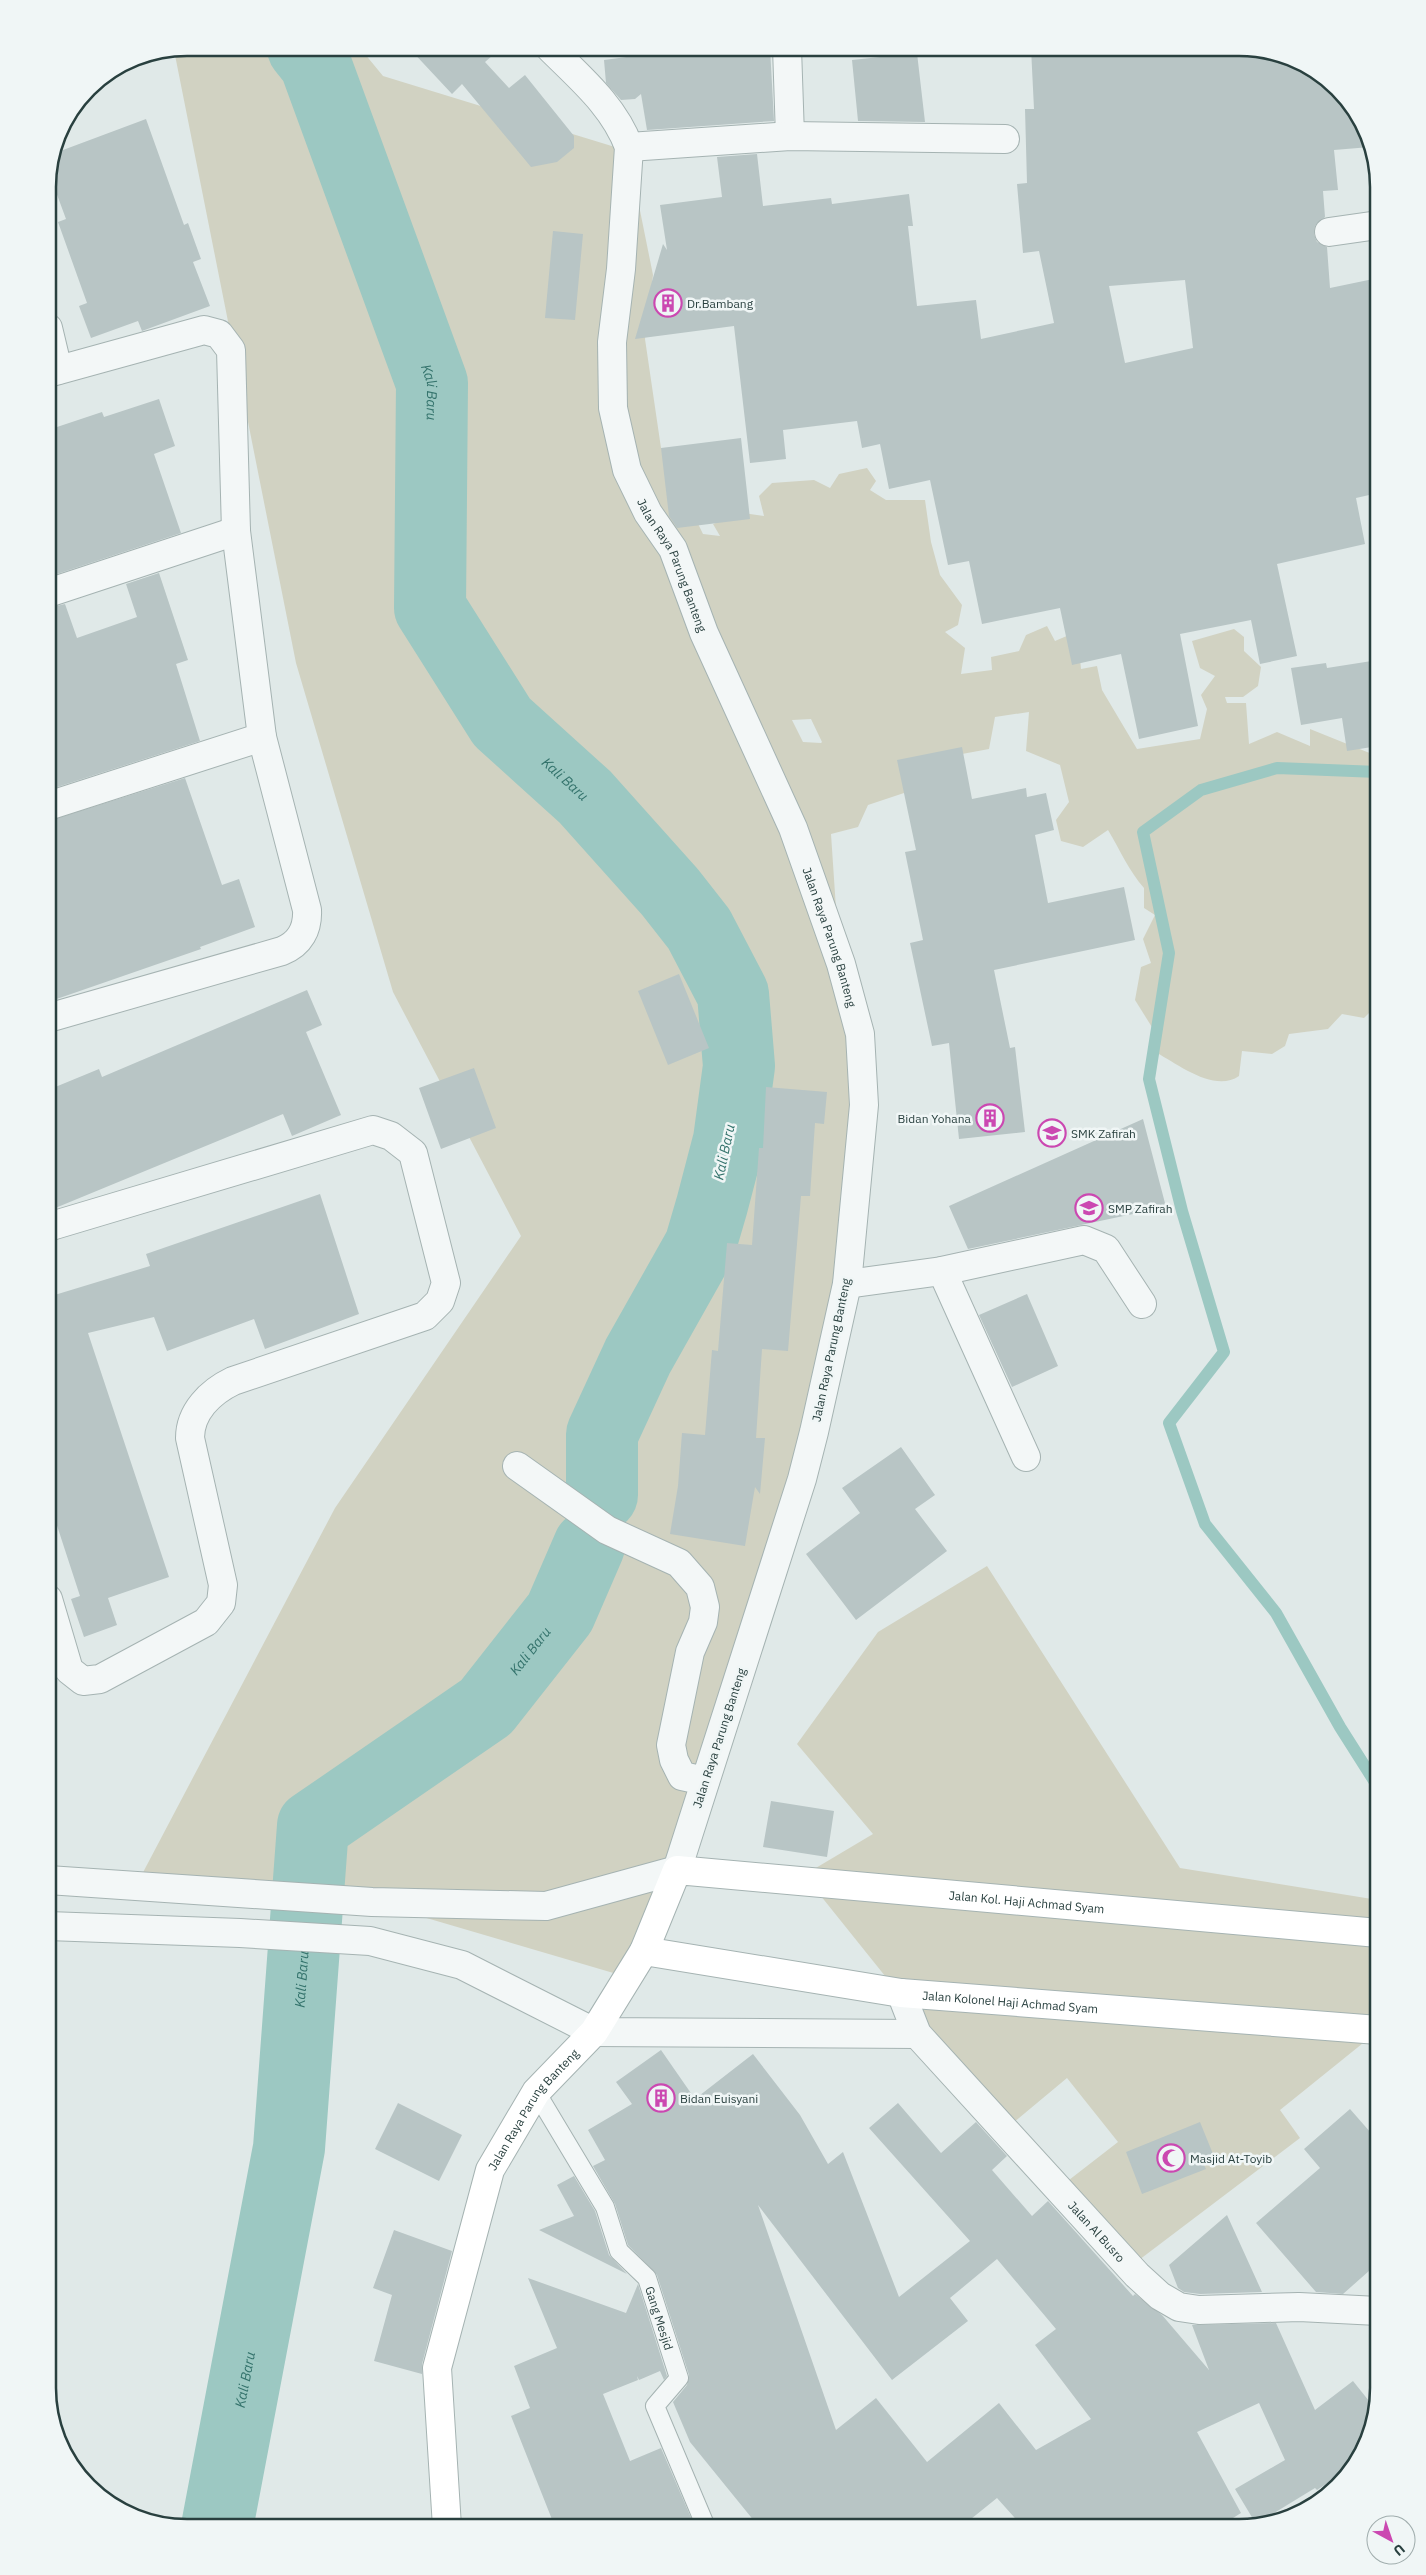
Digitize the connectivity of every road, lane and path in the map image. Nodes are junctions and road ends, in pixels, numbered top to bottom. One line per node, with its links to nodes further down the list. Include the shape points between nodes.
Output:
1 (558, 56): 5 (street, Jalan Raya Parung Banteng, via 610,109)
2 (787, 57): 3 (street)
3 (790, 136): 4 (street); 5 (street)
4 (1005, 139)
5 (629, 147): 16 (street, Jalan Raya Parung Banteng, via 621,269 612,342 613,408 627,470 648,514 673,549 704,633 792,828 842,964 860,1034 864,1105)
6 (1370, 226): 7 (street)
7 (1329, 232)
8 (57, 371): 9 (street, via 197,331 220,334 233,358)
9 (236, 531): 10 (street); 11 (street)
10 (57, 590)
11 (262, 737): 12 (street); 13 (street, via 307,910 307,922 296,943 282,951)
12 (57, 803)
13 (57, 1016)
14 (57, 1224): 20 (street, via 373,1130 391,1136 413,1153 446,1283 440,1301 425,1316 232,1381 199,1408 192,1421 190,1438 223,1585 221,1603 206,1622 100,1679 83,1681 69,1670)
15 (942, 1271): 16 (street); 17 (street, via 1084,1240 1106,1249); 18 (street)
16 (847, 1284): 21 (street, Jalan Raya Parung Banteng, via 802,1479)
17 (1142, 1304)
18 (1026, 1458)
19 (517, 1466): 21 (street, via 608,1530 679,1563 700,1587 704,1614 684,1675 671,1746 682,1776)
20 (56, 1627)
21 (705, 1781): 22 (street, Jalan Raya Parung Banteng)
22 (677, 1870): 23 (street, via 546,1906 372,1902); 25 (main road, Jalan Kol. Haji Achmad Syam); 26 (main road, Jalan Raya Parung Banteng)
23 (56, 1881)
24 (56, 1926): 29 (street, via 370,1941 462,1965)
25 (1370, 1932)
26 (644, 1951): 27 (main road, Jalan Kolonel Haji Achmad Syam); 29 (main road, Jalan Raya Parung Banteng)
27 (901, 1993): 28 (main road, Jalan Kolonel Haji Achmad Syam); 30 (street, Jalan Al Busro)
28 (1370, 2029)
29 (594, 2032): 30 (street); 31 (main road, Jalan Raya Parung Banteng)
30 (917, 2034): 32 (street, Jalan Al Busro, via 1137,2274 1160,2296 1178,2307 1199,2310 1299,2307)
31 (536, 2092): 33 (main road, Jalan Raya Parung Banteng, via 490,2170 437,2368); 34 (lane, Gang Mesjid, via 605,2207 619,2251 647,2278 679,2378 655,2406)
32 (1370, 2311)
33 (446, 2518)
34 (702, 2518)

